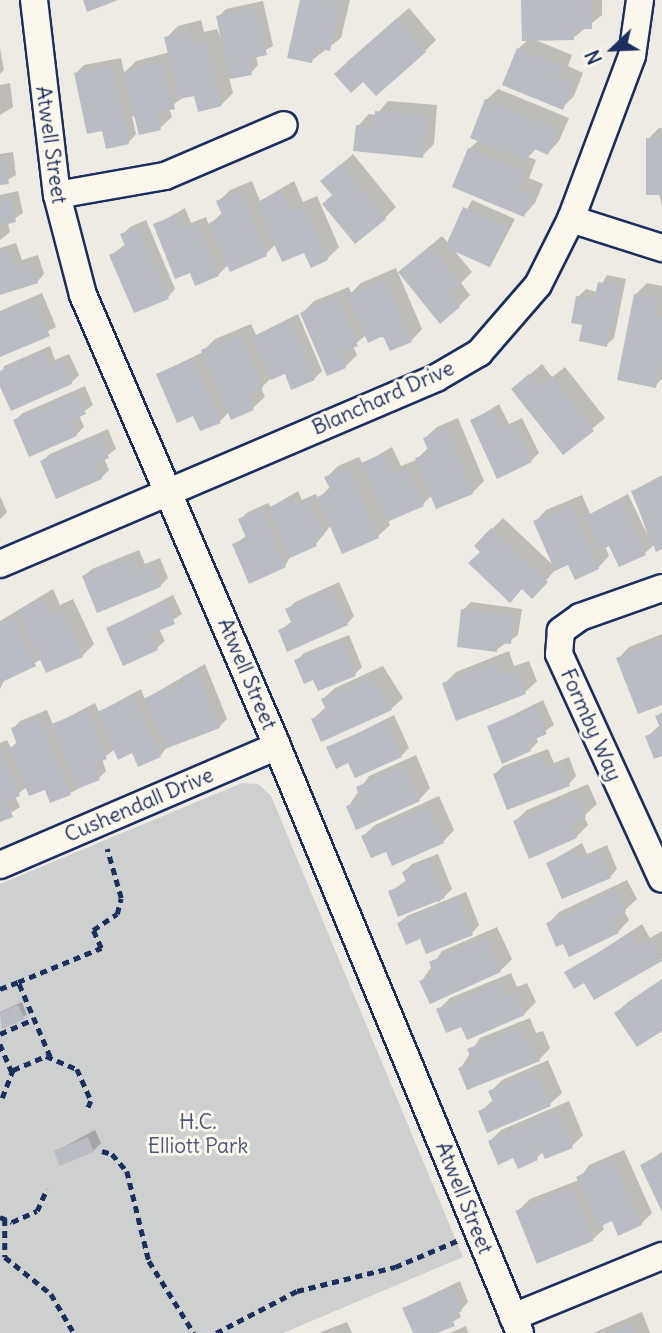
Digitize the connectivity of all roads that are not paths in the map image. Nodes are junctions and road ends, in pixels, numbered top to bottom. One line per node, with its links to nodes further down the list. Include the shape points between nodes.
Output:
1 (34, 0): 4 (street, Atwell Street)
2 (640, 0): 5 (street, Blanchard Drive, via 632,56)
3 (284, 125): 4 (street, via 165,176)
4 (57, 195): 7 (street, Atwell Street, via 83,295)
5 (572, 219): 6 (street); 7 (street, Blanchard Drive, via 538,285 479,353 436,378)
6 (662, 248)
7 (169, 490): 8 (street, Blanchard Drive); 10 (street, Atwell Street)
8 (0, 564)
9 (662, 588): 12 (street, Formby Way, via 580,617 561,631 559,654)
10 (277, 746): 11 (street, Cushendall Drive); 14 (street, Atwell Street)
11 (0, 865)
12 (662, 879)
13 (662, 1256): 14 (street)
14 (517, 1325)

